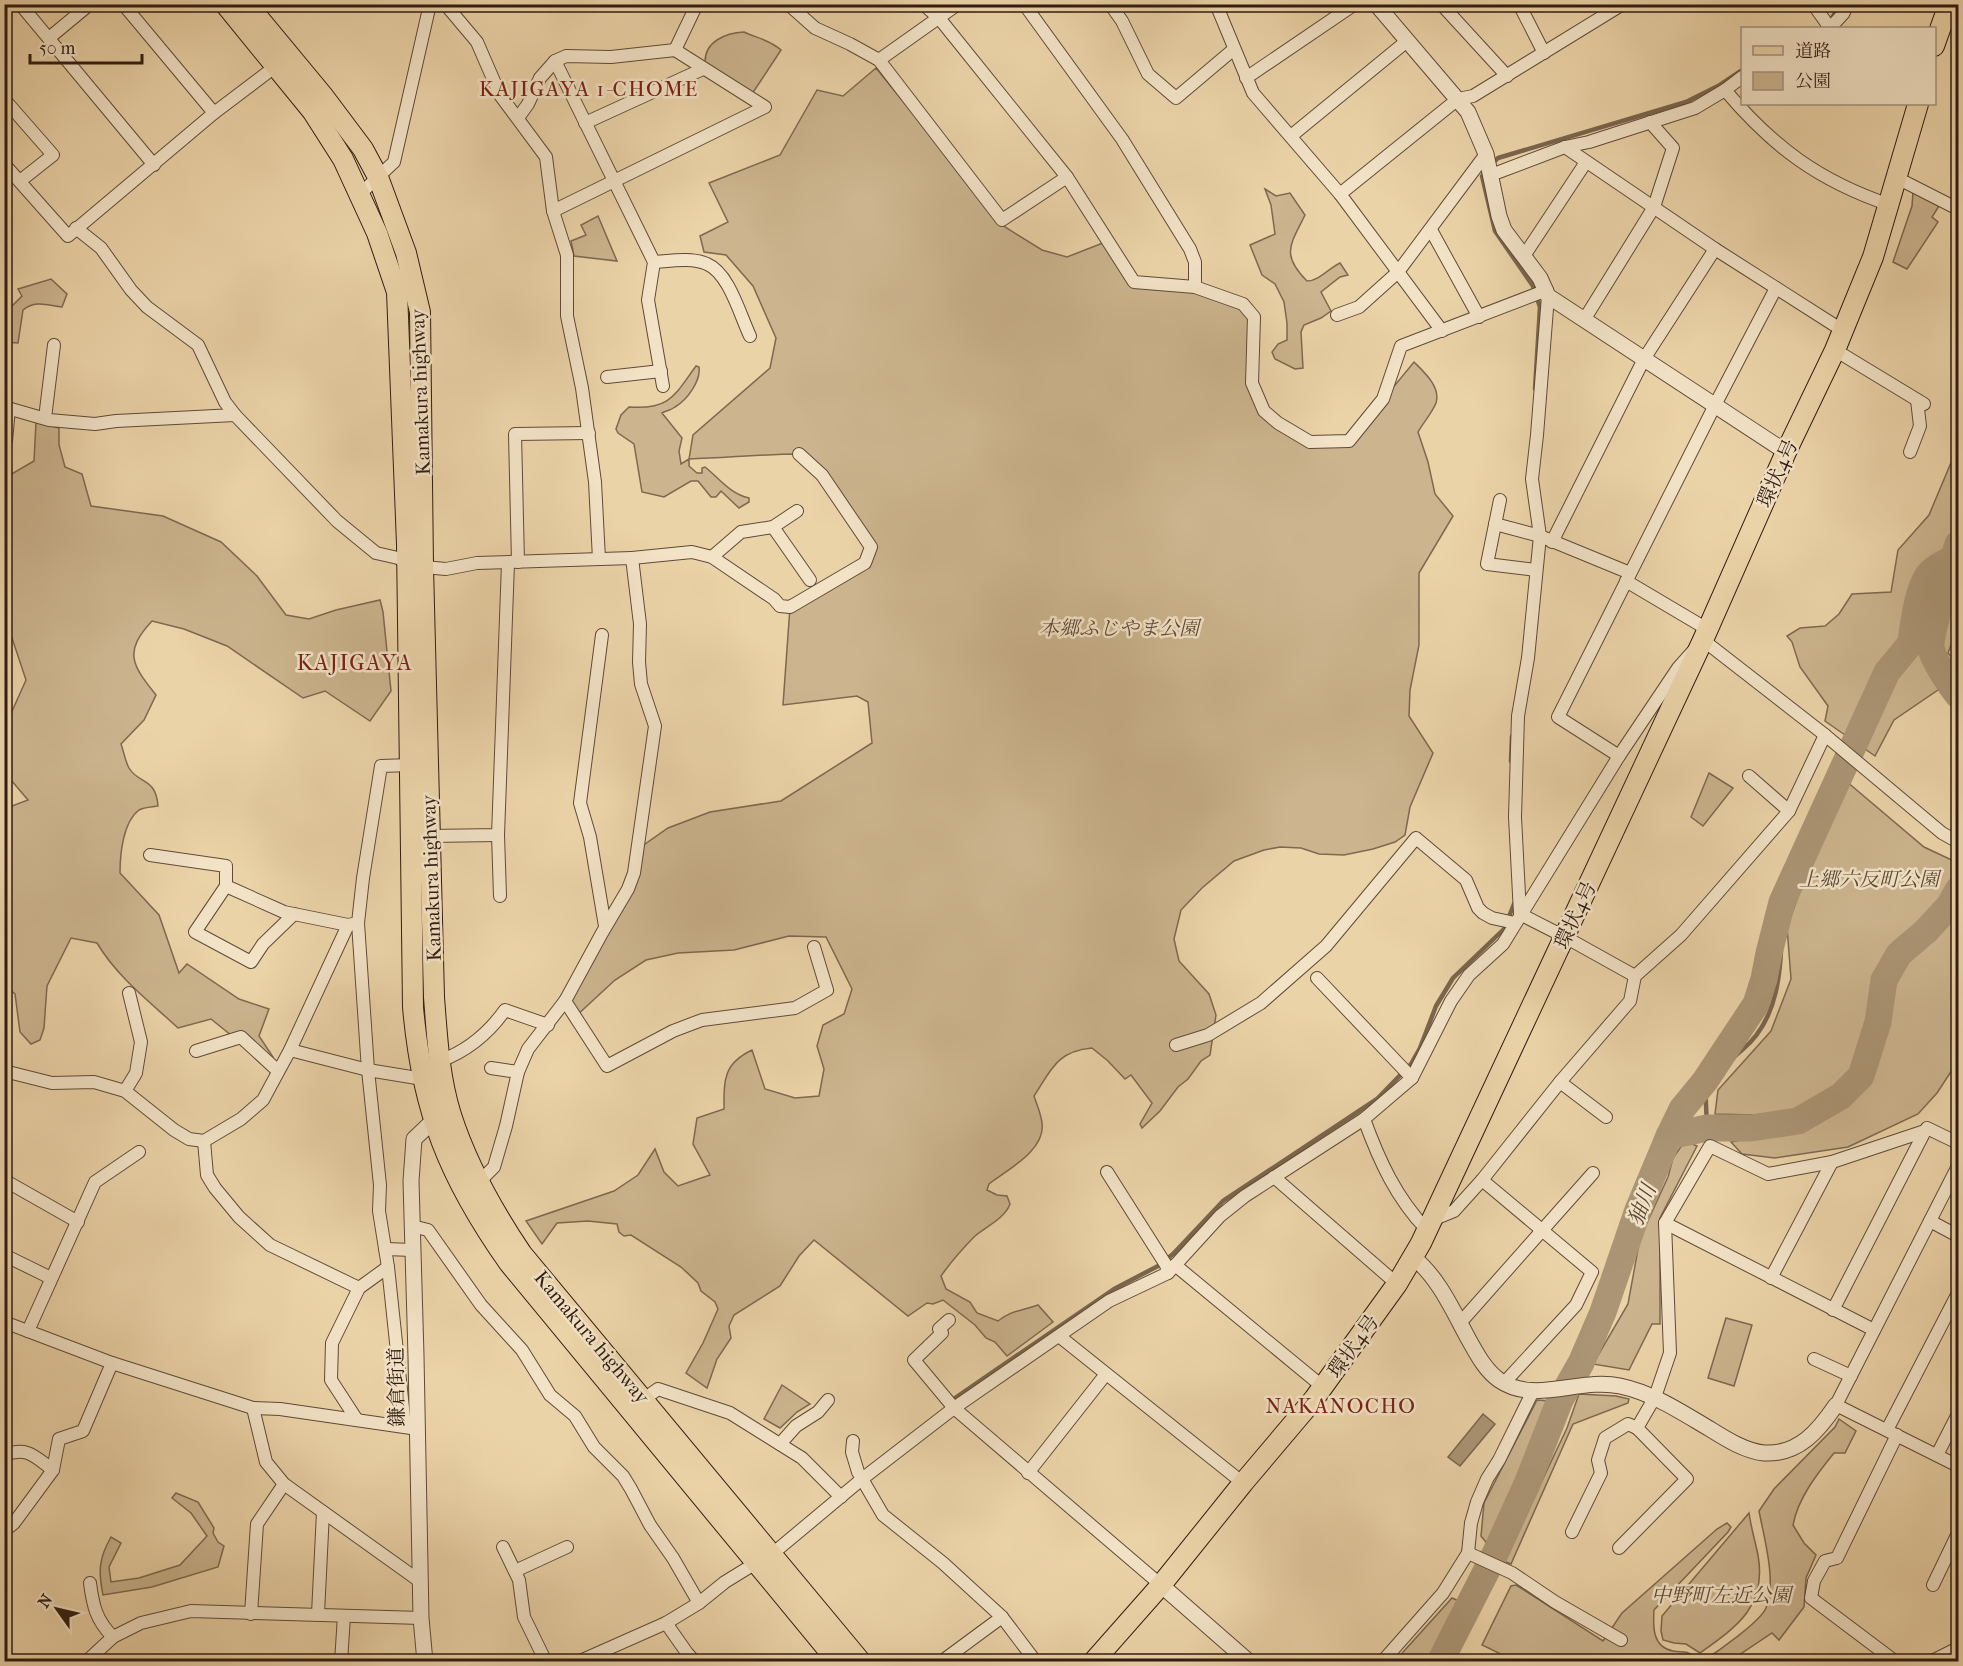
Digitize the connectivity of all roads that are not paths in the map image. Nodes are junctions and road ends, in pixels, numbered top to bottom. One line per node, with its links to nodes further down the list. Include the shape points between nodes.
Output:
1 (20, 4): 25 (street)
2 (90, 4): 25 (street)
3 (123, 4): 42 (street)
4 (225, 4): 33 (main road, Kamakura highway)
5 (247, 4): 52 (main road, Kamakura highway, via 342,121)
6 (430, 4): 52 (street, via 394,162)
7 (445, 4): 43 (street, via 477,42 500,95)
8 (697, 4): 29 (street)
9 (788, 4): 31 (street, via 815,28)
10 (923, 4): 23 (street)
11 (958, 4): 23 (street)
12 (1024, 4): 69 (street, via 1122,139 1190,249 1195,262)
13 (1110, 4): 28 (street, via 1148,74 1176,98)
14 (1355, 4): 36 (street)
15 (1376, 4): 26 (street)
16 (1441, 4): 35 (street)
17 (1519, 4): 30 (street)
18 (1623, 4): 30 (street)
19 (1848, 4): 24 (street)
20 (1949, 4): 27 (main road)
21 (1219, 6): 28 (street)
22 (1813, 6): 24 (street)
23 (939, 18): 31 (street); 53 (street)
24 (1829, 26)
25 (49, 38): 50 (street)
26 (1407, 41): 40 (street); 46 (street)
27 (1936, 43)
28 (1234, 49): 36 (street)
29 (675, 50): 32 (street, via 611,57 566,56); 34 (street)
30 (1544, 53): 35 (street)
31 (879, 60): 53 (street, via 1002,220)
32 (555, 61): 43 (street, via 540,78); 45 (street)
33 (276, 66): 42 (street); 57 (main road, Kamakura highway, via 313,112)
34 (703, 69): 45 (street); 56 (street, via 765,108)
35 (1507, 76): 40 (street, via 1473,96)
36 (1246, 78): 46 (street)
37 (1741, 78): 38 (street)
38 (1725, 90): 44 (street, via 1695,108); 59 (street, via 1749,119 1810,169 1858,194)
39 (4, 99): 55 (street, via 53,155)
40 (1458, 99): 51 (street, via 1468,112); 58 (street)
41 (1918, 105): 54 (main road, 環状4号)
42 (214, 113): 50 (street)
43 (518, 118): 62 (street, via 546,157)
44 (1650, 122): 47 (street); 60 (street, via 1673,148)
45 (585, 123): 56 (street)
46 (1291, 136): 58 (street)
47 (1565, 147): 48 (street); 51 (street)
48 (1586, 162): 60 (street); 66 (street)
49 (4, 164): 55 (street)
50 (154, 165): 63 (street)
51 (1489, 166): 64 (street); 66 (street, via 1498,216)
52 (378, 177): 57 (street); 103 (main road, Kamakura highway, via 406,253 420,312)
53 (1067, 177): 69 (street, via 1134,282)
54 (1897, 178): 59 (main road, 環状4号); 61 (street)
55 (20, 182): 63 (street, via 68,236)
56 (615, 182): 62 (street); 67 (street)
57 (360, 194): 103 (main road, Kamakura highway, via 397,292)
58 (1340, 194): 68 (street)
59 (1890, 205): 76 (main road, 環状4号)
60 (1654, 207): 65 (street); 74 (street)
61 (1959, 209)
62 (553, 211): 88 (street, via 567,255 567,316)
63 (76, 228): 86 (street, via 101,248 147,307 198,345)
64 (1431, 230): 68 (street); 73 (street)
65 (1715, 249): 70 (street); 80 (street)
66 (1524, 256): 71 (street, via 1540,278)
67 (654, 262): 77 (street, via 707,264 723,276); 81 (street, via 648,300)
68 (1398, 272): 72 (street, via 1359,307); 75 (street)
69 (1195, 287): 75 (street, via 1243,304 1254,318 1252,383 1264,411 1310,442 1349,441 1383,399 1401,346)
70 (1776, 288): 76 (street); 84 (street)
71 (1544, 293): 73 (street); 74 (street); 97 (street, via 1532,479)
72 (1337, 315)
73 (1479, 317): 75 (street)
74 (1584, 320): 80 (street)
75 (1442, 330)
76 (1842, 330): 79 (main road, 環状4号)
77 (750, 336)
78 (54, 345): 87 (street)
79 (1834, 350): 90 (main road, 環状4号); 91 (street, via 1921,402 1920,426)
80 (1644, 359): 84 (street); 98 (street)
81 (661, 371): 82 (street); 83 (street)
82 (607, 377)
83 (663, 386)
84 (1714, 405): 90 (street); 105 (street)
85 (7, 407): 87 (street); 89 (street)
86 (235, 415): 87 (street, via 95,424); 103 (street, via 354,536 376,553)
87 (45, 418)
88 (589, 433): 101 (street); 102 (street, via 515,434)
89 (6, 441)
90 (1786, 452): 108 (main road, 環状4号)
91 (1910, 452)
92 (799, 454): 99 (street, via 822,475 871,547 866,563 790,607 780,606)
93 (1500, 500): 95 (street)
94 (797, 511): 96 (street)
95 (1495, 524): 97 (street); 104 (street, via 1487,564)
96 (773, 526): 99 (street, via 741,532); 106 (street)
97 (1538, 536): 98 (street); 104 (street)
98 (1552, 542): 105 (street)
99 (712, 557): 100 (street, via 671,552)
100 (632, 558): 101 (street); 123 (street, via 640,624 641,684 655,726 634,873)
101 (599, 559): 102 (street)
102 (513, 562): 103 (street, via 446,569); 114 (street)
103 (415, 565): 111 (main road, Kamakura highway); 115 (main road, Kamakura highway)
104 (1535, 570): 121 (street, via 1528,657 1518,716)
105 (1628, 577): 108 (street); 110 (street, via 1558,717)
106 (810, 580)
107 (602, 635): 123 (street, via 579,803 590,837)
108 (1705, 635): 109 (street); 110 (street); 124 (main road, 環状4号)
109 (1828, 738): 113 (street); 116 (street)
110 (1619, 756): 121 (street)
111 (411, 765): 122 (street, via 381,766); 141 (main road, Kamakura highway, via 413,1006)
112 (1749, 776): 113 (street)
113 (1789, 811): 126 (street, via 1681,936)
114 (498, 835): 115 (street); 119 (street)
115 (430, 836): 134 (main road, Kamakura highway, via 434,997)
116 (1959, 843)
117 (150, 855): 118 (street, via 226,866)
118 (226, 886): 120 (street); 120 (street, via 195,932 250,962)
119 (500, 896)
120 (294, 914): 122 (street)
121 (1515, 920): 124 (street); 131 (street, via 1492,918 1478,908 1466,880 1416,838 1322,954 1261,1003 1208,1035); 140 (street, via 1503,944 1469,975 1451,1001)
122 (353, 924): 132 (street); 136 (street)
123 (605, 926): 129 (street)
124 (1565, 937): 126 (street); 162 (main road, 環状4号)
125 (814, 947): 129 (street, via 827,990 795,1008 702,1020 607,1066)
126 (1635, 976): 142 (street, via 1630,1001)
127 (1317, 978): 140 (street)
128 (129, 993): 143 (street, via 141,1041 136,1073)
129 (565, 1001): 130 (street)
130 (548, 1025): 134 (street, via 505,1010 495,1025 463,1052); 139 (street, via 528,1049)
131 (1176, 1045)
132 (290, 1050): 136 (street); 138 (street)
133 (196, 1051): 138 (street, via 241,1037)
134 (440, 1061): 145 (main road, Kamakura highway)
135 (491, 1068): 139 (street)
136 (368, 1070): 141 (street); 166 (street, via 380,1185 379,1211)
137 (4, 1071): 143 (street, via 52,1083 94,1082)
138 (278, 1071): 148 (street, via 263,1100 241,1119)
139 (518, 1072): 158 (street, via 494,1167)
140 (1411, 1078): 146 (street)
141 (423, 1079): 145 (main road, Kamakura highway)
142 (1560, 1082): 144 (street); 157 (street)
143 (125, 1091): 148 (street, via 174,1130 189,1139)
144 (1606, 1117)
145 (442, 1118): 158 (main road, Kamakura highway, via 448,1160); 163 (street, 鎌倉街道, via 414,1138)
146 (1364, 1119): 155 (street); 162 (street, via 1391,1182 1411,1214)
147 (1925, 1131): 149 (street, via 1927,1128); 151 (street); 177 (street)
148 (204, 1141): 175 (street, via 207,1175 239,1217 270,1245)
149 (1959, 1143)
150 (139, 1152): 160 (street, via 95,1182)
151 (1832, 1161): 161 (street, via 1767,1174 1710,1146); 173 (street)
152 (1959, 1166): 159 (street)
153 (1107, 1172): 171 (street)
154 (1593, 1173): 164 (street)
155 (1274, 1177): 171 (street, via 1211,1220); 174 (street)
156 (4, 1180): 160 (street)
157 (1482, 1180): 162 (street, via 1454,1211); 164 (street)
158 (472, 1188): 192 (main road, Kamakura highway); 221 (main road, Kamakura highway, via 482,1224 509,1263)
159 (1930, 1221): 165 (street); 181 (street)
160 (78, 1222): 172 (street)
161 (1665, 1223): 173 (street); 191 (street, via 1670,1353)
162 (1429, 1225): 169 (main road, 環状4号)
163 (412, 1226): 167 (street, 鎌倉街道); 227 (street, via 428,1230 481,1305 522,1350 550,1395 575,1416 594,1446 623,1476)
164 (1542, 1230): 180 (street); 188 (street, via 1592,1272 1576,1305)
165 (1959, 1236)
166 (386, 1249): 167 (street); 170 (street)
167 (413, 1250): 200 (street, 鎌倉街道)
168 (4, 1255): 172 (street)
169 (1413, 1257): 174 (main road, 環状4号); 180 (street, via 1438,1283)
170 (388, 1268): 175 (street); 200 (street)
171 (1170, 1268): 183 (street, via 1109,1301); 189 (street)
172 (51, 1278): 182 (street)
173 (1771, 1278): 177 (street)
174 (1397, 1284): 189 (main road, 環状4号)
175 (359, 1288): 198 (street, via 332,1343 331,1380)
176 (1959, 1293): 201 (street)
177 (1833, 1310): 181 (street)
178 (949, 1320): 196 (street, via 939,1329 942,1333 914,1360)
179 (4, 1322): 182 (street)
180 (1460, 1323): 188 (street, via 1483,1363)
181 (1874, 1330): 187 (street)
182 (28, 1331): 185 (street)
183 (1059, 1336): 186 (street); 196 (street)
184 (1814, 1359): 187 (street)
185 (112, 1363): 195 (street); 207 (street, via 82,1431 59,1439)
186 (1106, 1374): 208 (street); 210 (street)
187 (1851, 1376): 194 (street)
188 (1505, 1382): 190 (street)
189 (1323, 1386): 210 (main road, 環状4号)
190 (1533, 1391): 191 (street, via 1618,1385); 220 (street, via 1477,1502 1471,1523)
191 (1655, 1397): 194 (street, via 1725,1438 1765,1453 1804,1443); 199 (street)
192 (644, 1399): 203 (street, via 658,1389 665,1390 730,1413); 221 (main road, Kamakura highway)
193 (828, 1400): 203 (street)
194 (1836, 1405): 201 (street)
195 (253, 1408): 198 (street); 211 (street, via 266,1462)
196 (954, 1408): 208 (street); 209 (street)
197 (1959, 1414): 205 (street)
198 (357, 1420): 200 (street)
199 (1637, 1428): 215 (street, via 1628,1424 1605,1438 1598,1460 1600,1473); 219 (street, via 1687,1479)
200 (412, 1429): 223 (street, 鎌倉街道)
201 (1892, 1433): 205 (street); 250 (street, via 1837,1558 1825,1562 1810,1598)
202 (852, 1442): 209 (street)
203 (780, 1444): 212 (street, via 802,1458)
204 (4, 1455): 207 (street, via 27,1451)
205 (1937, 1455): 206 (street)
206 (1959, 1466)
207 (52, 1470): 214 (street)
208 (1028, 1473): 225 (street)
209 (862, 1479): 212 (street); 231 (street, via 883,1515)
210 (1243, 1483): 225 (main road, 環状4号)
211 (284, 1484): 213 (street); 228 (street, via 256,1524)
212 (840, 1496): 221 (street)
213 (323, 1512): 223 (street); 229 (street)
214 (4, 1532)
215 (1572, 1532)
216 (1959, 1533): 226 (street)
217 (503, 1547): 222 (street)
218 (567, 1547): 222 (street)
219 (1620, 1548)
220 (1470, 1554): 235 (street, via 1504,1568); 249 (street, via 1443,1593)
221 (764, 1558): 227 (street); 244 (main road, Kamakura highway); 245 (main road, Kamakura highway)
222 (515, 1571): 242 (street, via 524,1617)
223 (422, 1582): 232 (street, 鎌倉街道)
224 (90, 1583): 234 (street, via 93,1607)
225 (1161, 1585): 237 (main road, 環状4号); 248 (street)
226 (1933, 1585)
227 (699, 1602): 233 (street)
228 (251, 1614): 229 (street); 234 (street, via 191,1611 141,1623)
229 (318, 1614): 230 (street)
230 (344, 1616): 232 (street); 240 (street)
231 (1002, 1617): 246 (street); 247 (street)
232 (421, 1618): 241 (street, 鎌倉街道)
233 (666, 1623): 238 (street); 243 (street)
234 (113, 1637): 239 (street)
235 (1621, 1640)
236 (1959, 1647): 251 (street)
237 (1094, 1658)
238 (586, 1660)
239 (86, 1662)
240 (341, 1662)
241 (425, 1662)
242 (546, 1662)
243 (695, 1662)
244 (838, 1662)
245 (861, 1662)
246 (941, 1662)
247 (1036, 1662)
248 (1249, 1662)
249 (1382, 1662)
250 (1896, 1662)
251 (1930, 1662)

